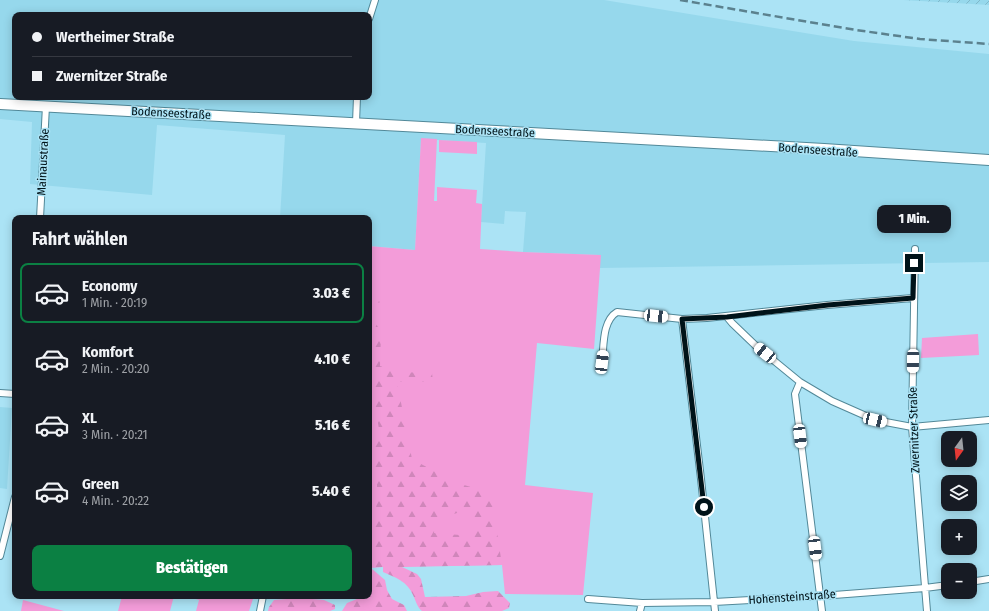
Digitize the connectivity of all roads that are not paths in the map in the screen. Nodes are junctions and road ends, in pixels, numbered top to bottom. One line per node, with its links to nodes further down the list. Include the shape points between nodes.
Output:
1 (375, 0): 2 (street)
2 (371, 12)
3 (357, 100): 6 (street)
4 (0, 104): 5 (main road, Bodenseestraße)
5 (46, 106): 6 (main road, Bodenseestraße); 8 (street, Mainaustraße)
6 (356, 123): 7 (main road, Bodenseestraße)
7 (989, 160)
8 (40, 215)
9 (915, 249): 10 (street, Zwernitzer Straße)
10 (913, 298): 11 (street); 18 (street, Zwernitzer Straße)
11 (727, 317): 12 (street); 14 (street, via 756,346)
12 (682, 319): 13 (street, via 617,312 606,325); 28 (street)
13 (602, 362)
14 (800, 382): 18 (street, via 832,401 875,420); 25 (street, via 795,394)
15 (0, 393): 16 (street)
16 (12, 394)
17 (989, 420): 18 (street)
18 (912, 427): 24 (street, Zwernitzer Straße)
19 (12, 509): 20 (street)
20 (0, 556)
21 (989, 579): 22 (street)
22 (977, 581)
23 (941, 586): 24 (street, Hohensteinstraße)
24 (925, 588): 25 (street, Hohensteinstraße); 34 (street, Zwernitzer Straße)
25 (821, 596): 28 (street, Hohensteinstraße); 33 (street)
26 (262, 599): 30 (street)
27 (588, 599): 29 (street, Hohensteinstraße)
28 (714, 602): 29 (street, Hohensteinstraße); 32 (street)
29 (642, 603): 31 (street)
30 (260, 611)
31 (640, 611)
32 (715, 611)
33 (822, 611)
34 (927, 611)

